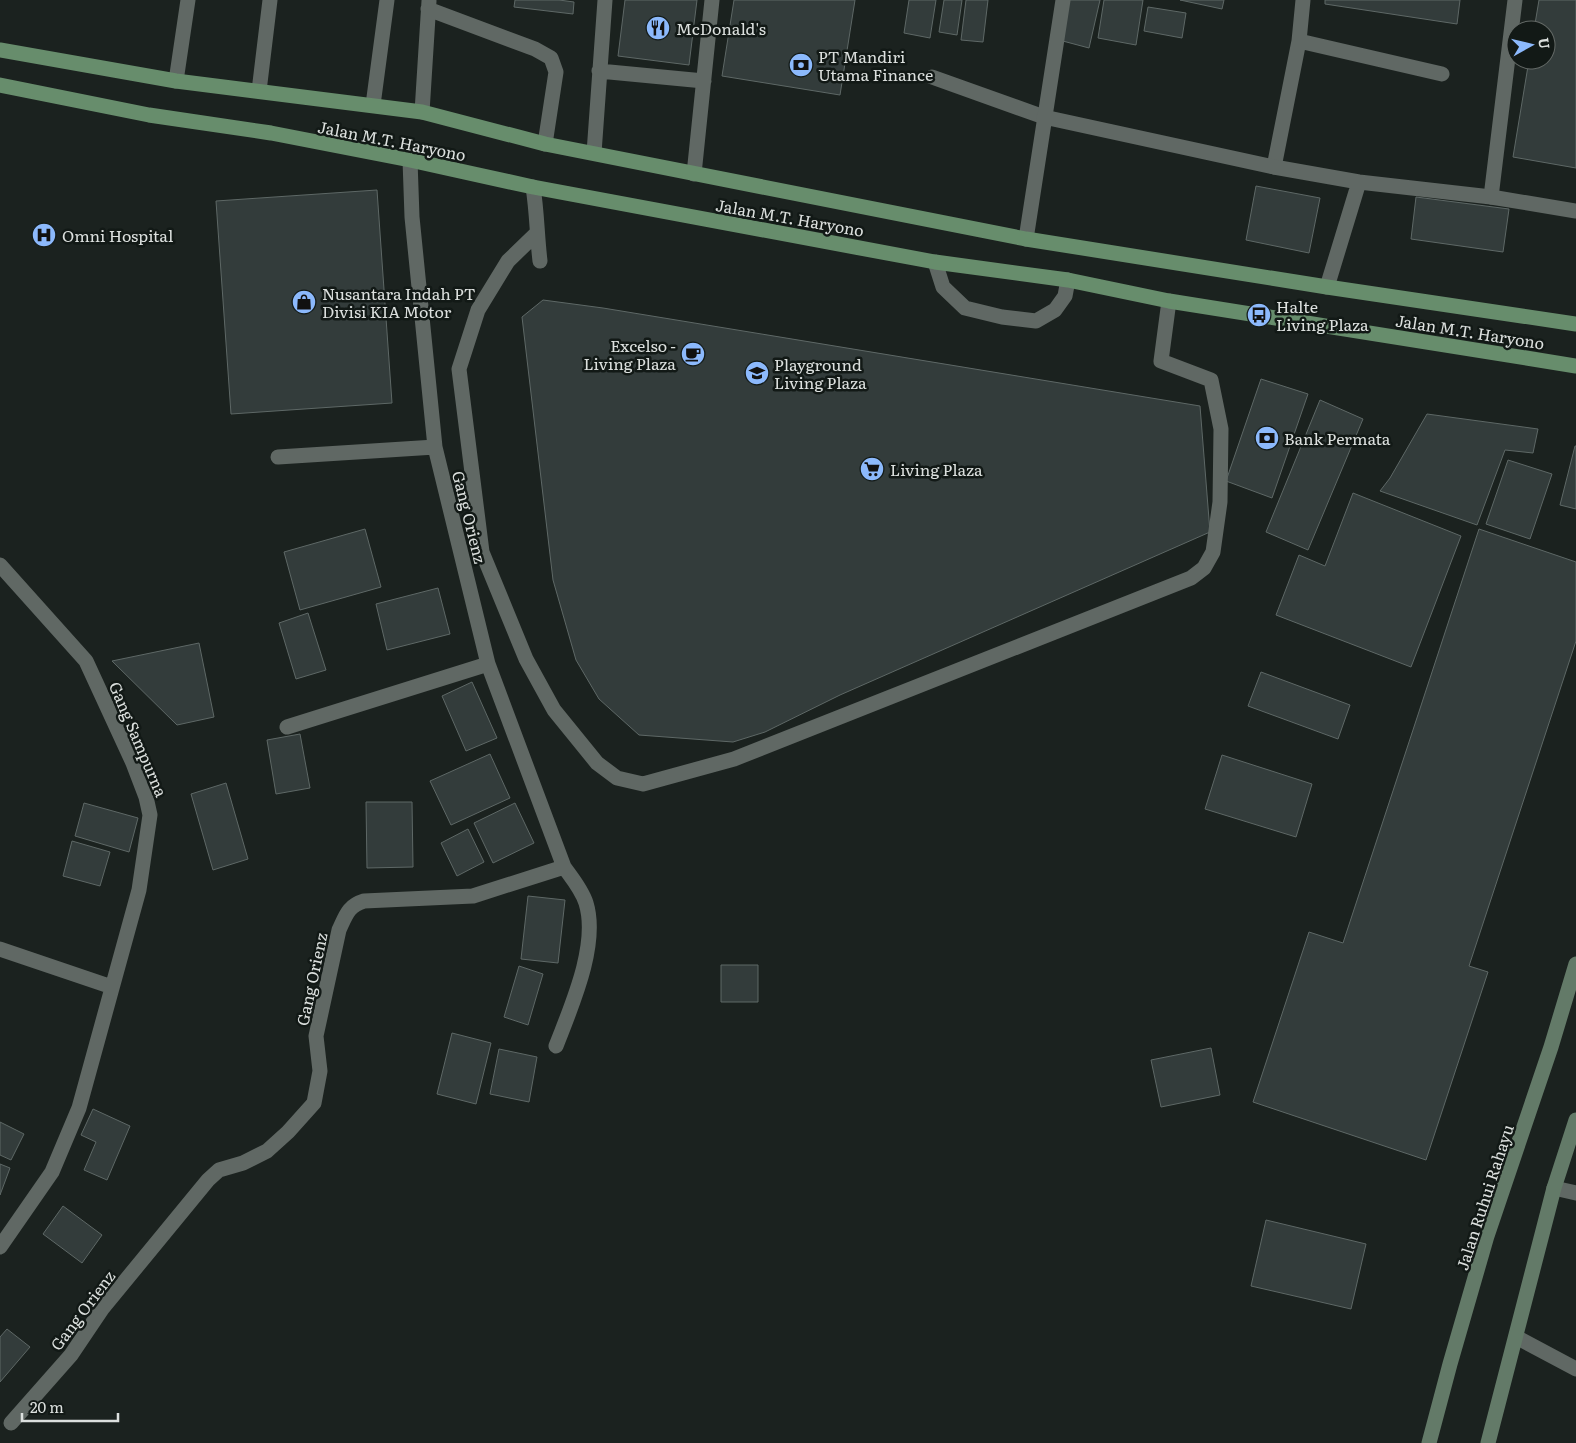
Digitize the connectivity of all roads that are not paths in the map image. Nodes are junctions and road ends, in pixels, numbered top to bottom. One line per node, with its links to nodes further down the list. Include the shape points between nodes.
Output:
1 (188, 0): 15 (street)
2 (270, 0): 18 (street)
3 (387, 0): 19 (street)
4 (605, 0): 12 (street)
5 (712, 0): 16 (street)
6 (1063, 0): 21 (street)
7 (1303, 0): 10 (street)
8 (1515, 0): 29 (street)
9 (429, 4): 20 (street); 22 (street, via 551,58 556,72)
10 (1299, 41): 13 (street); 25 (street)
11 (0, 50): 15 (main road, Jalan M.T. Haryono)
12 (600, 71): 16 (street); 23 (street)
13 (1442, 74)
14 (932, 77): 21 (street)
15 (176, 81): 18 (main road, Jalan M.T. Haryono)
16 (704, 81): 26 (street)
17 (0, 85): 24 (main road, Jalan M.T. Haryono, via 149,115 271,133)
18 (258, 91): 19 (main road, Jalan M.T. Haryono)
19 (373, 105): 20 (main road, Jalan M.T. Haryono)
20 (422, 112): 22 (main road, Jalan M.T. Haryono)
21 (1044, 117): 25 (street); 32 (street)
22 (545, 144): 23 (main road, Jalan M.T. Haryono)
23 (594, 153): 26 (main road, Jalan M.T. Haryono)
24 (410, 160): 28 (main road, Jalan M.T. Haryono); 40 (street, Gang Orienz, via 412,217)
25 (1274, 167): 27 (street)
26 (694, 174): 32 (main road, Jalan M.T. Haryono)
27 (1359, 182): 29 (street); 36 (street)
28 (533, 187): 31 (street); 34 (main road, Jalan M.T. Haryono)
29 (1492, 197): 30 (street)
30 (1576, 211)
31 (536, 233): 33 (street); 37 (street, via 508,261 478,310 459,369 482,552 526,658 554,710 597,763 617,778 643,784 734,759 1191,578 1204,568 1213,552 1220,502 1220,429 1212,380 1161,361)
32 (1026, 239): 36 (main road, Jalan M.T. Haryono)
33 (540, 261)
34 (935, 262): 35 (main road, Jalan M.T. Haryono); 35 (street, via 943,287 965,308 1002,317 1036,321 1055,310 1065,296)
35 (1068, 280): 37 (main road, Jalan M.T. Haryono)
36 (1327, 287): 38 (main road, Jalan M.T. Haryono)
37 (1169, 301): 39 (main road, Jalan M.T. Haryono)
38 (1576, 324)
39 (1576, 366)
40 (436, 447): 41 (street); 43 (street, Gang Orienz)
41 (278, 457)
42 (0, 565): 48 (street, Gang Sampurna, via 86,661 134,763 146,797 149,830 139,890)
43 (488, 664): 44 (street); 45 (street, Gang Orienz)
44 (287, 727)
45 (564, 867): 49 (street, Gang Orienz, via 586,903 589,942 579,987); 56 (street, Gang Orienz, via 473,896 354,904 340,930 316,1036 320,1071 314,1103 267,1151 219,1170 208,1180 102,1309 71,1355)
46 (0, 949): 48 (street)
47 (1576, 964): 57 (main road, Jalan Ruhui Rahayu, via 1487,1236)
48 (112, 987): 53 (street, Gang Sampurna, via 79,1108 52,1172)
49 (556, 1046)
50 (1576, 1120): 51 (main road)
51 (1554, 1188): 52 (street); 54 (main road)
52 (1576, 1193)
53 (0, 1247)
54 (1516, 1338): 55 (street); 58 (main road)
55 (1576, 1369)
56 (11, 1423)
57 (1429, 1443)
58 (1488, 1443)

